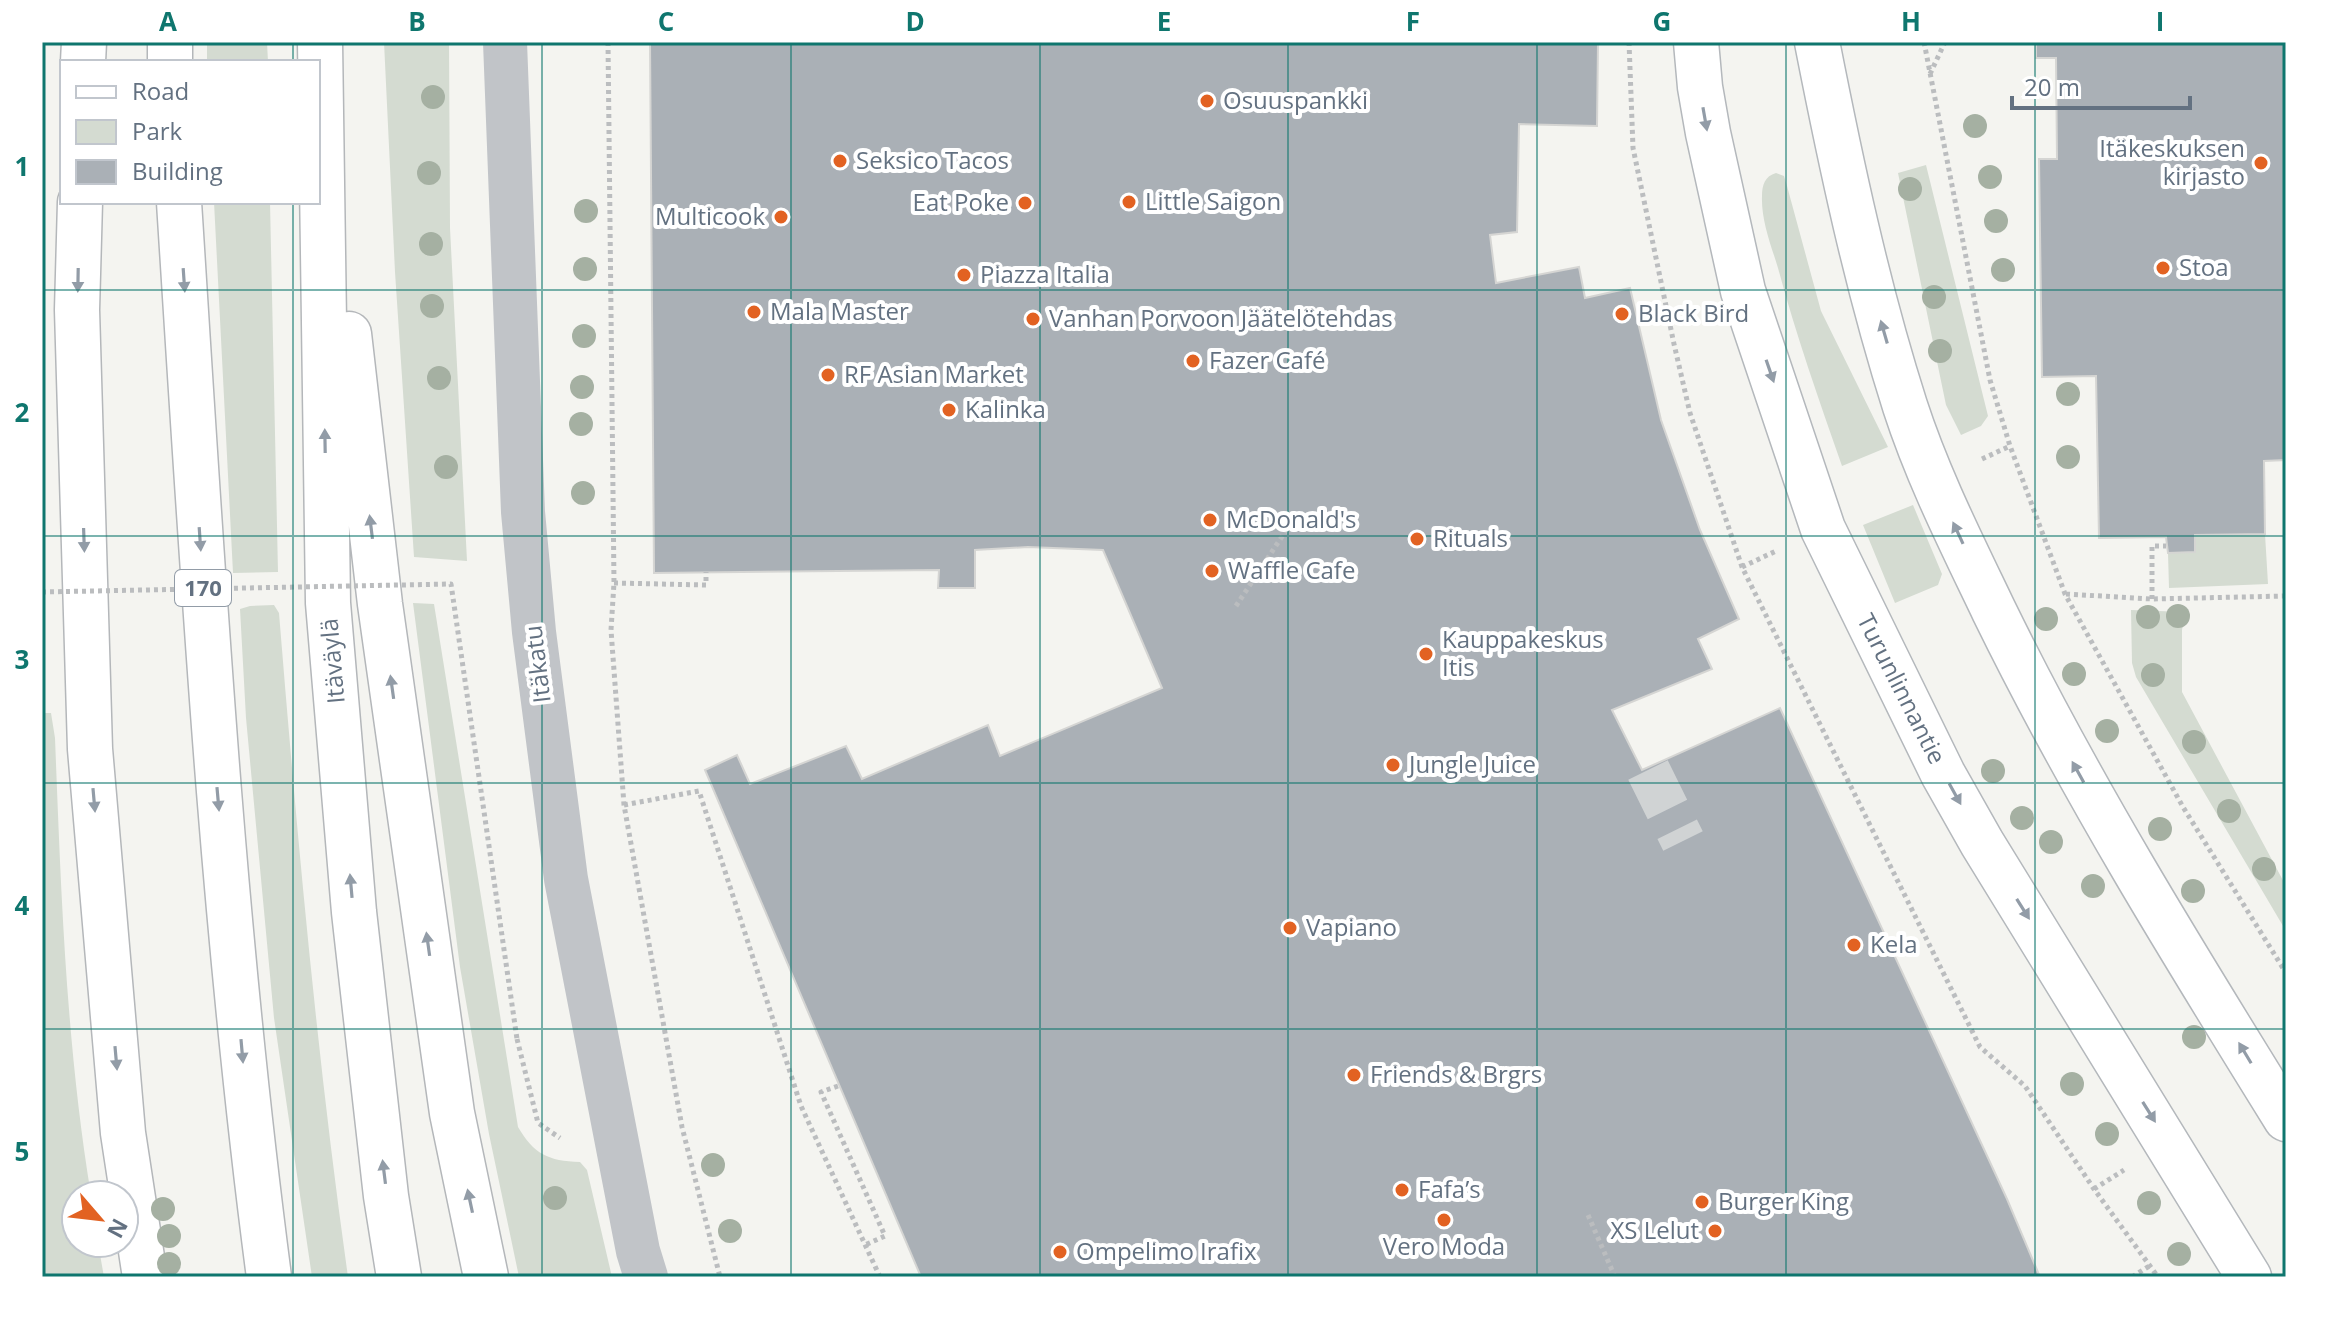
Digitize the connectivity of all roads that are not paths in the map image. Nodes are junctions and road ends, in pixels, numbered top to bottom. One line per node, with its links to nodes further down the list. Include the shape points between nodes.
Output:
1 (505, 42): 12 (street, Itäkatu, via 523,497 534,632 566,879)
2 (1696, 42): 13 (main road, Turunlinnantie, one-way to 13, via 1708,133 1743,291 1823,529 1982,843)
3 (1817, 42): 7 (main road, one-way to 3, via 2108,827 2027,679 1934,481 1906,407 1870,281)
4 (320, 62): 10 (main road, Itäväylä, one-way to 4, via 354,912 328,603); 11 (main road, one-way to 4, via 452,1113 380,604)
5 (80, 204): 8 (main road, one-way to 8, via 77,310 90,749 123,1133)
6 (179, 204): 9 (main road, 170, one-way to 9, via 213,739 247,1110)
7 (2286, 1119)
8 (145, 1277)
9 (269, 1277)
10 (399, 1277)
11 (486, 1277)
12 (646, 1277)
13 (2249, 1277)

